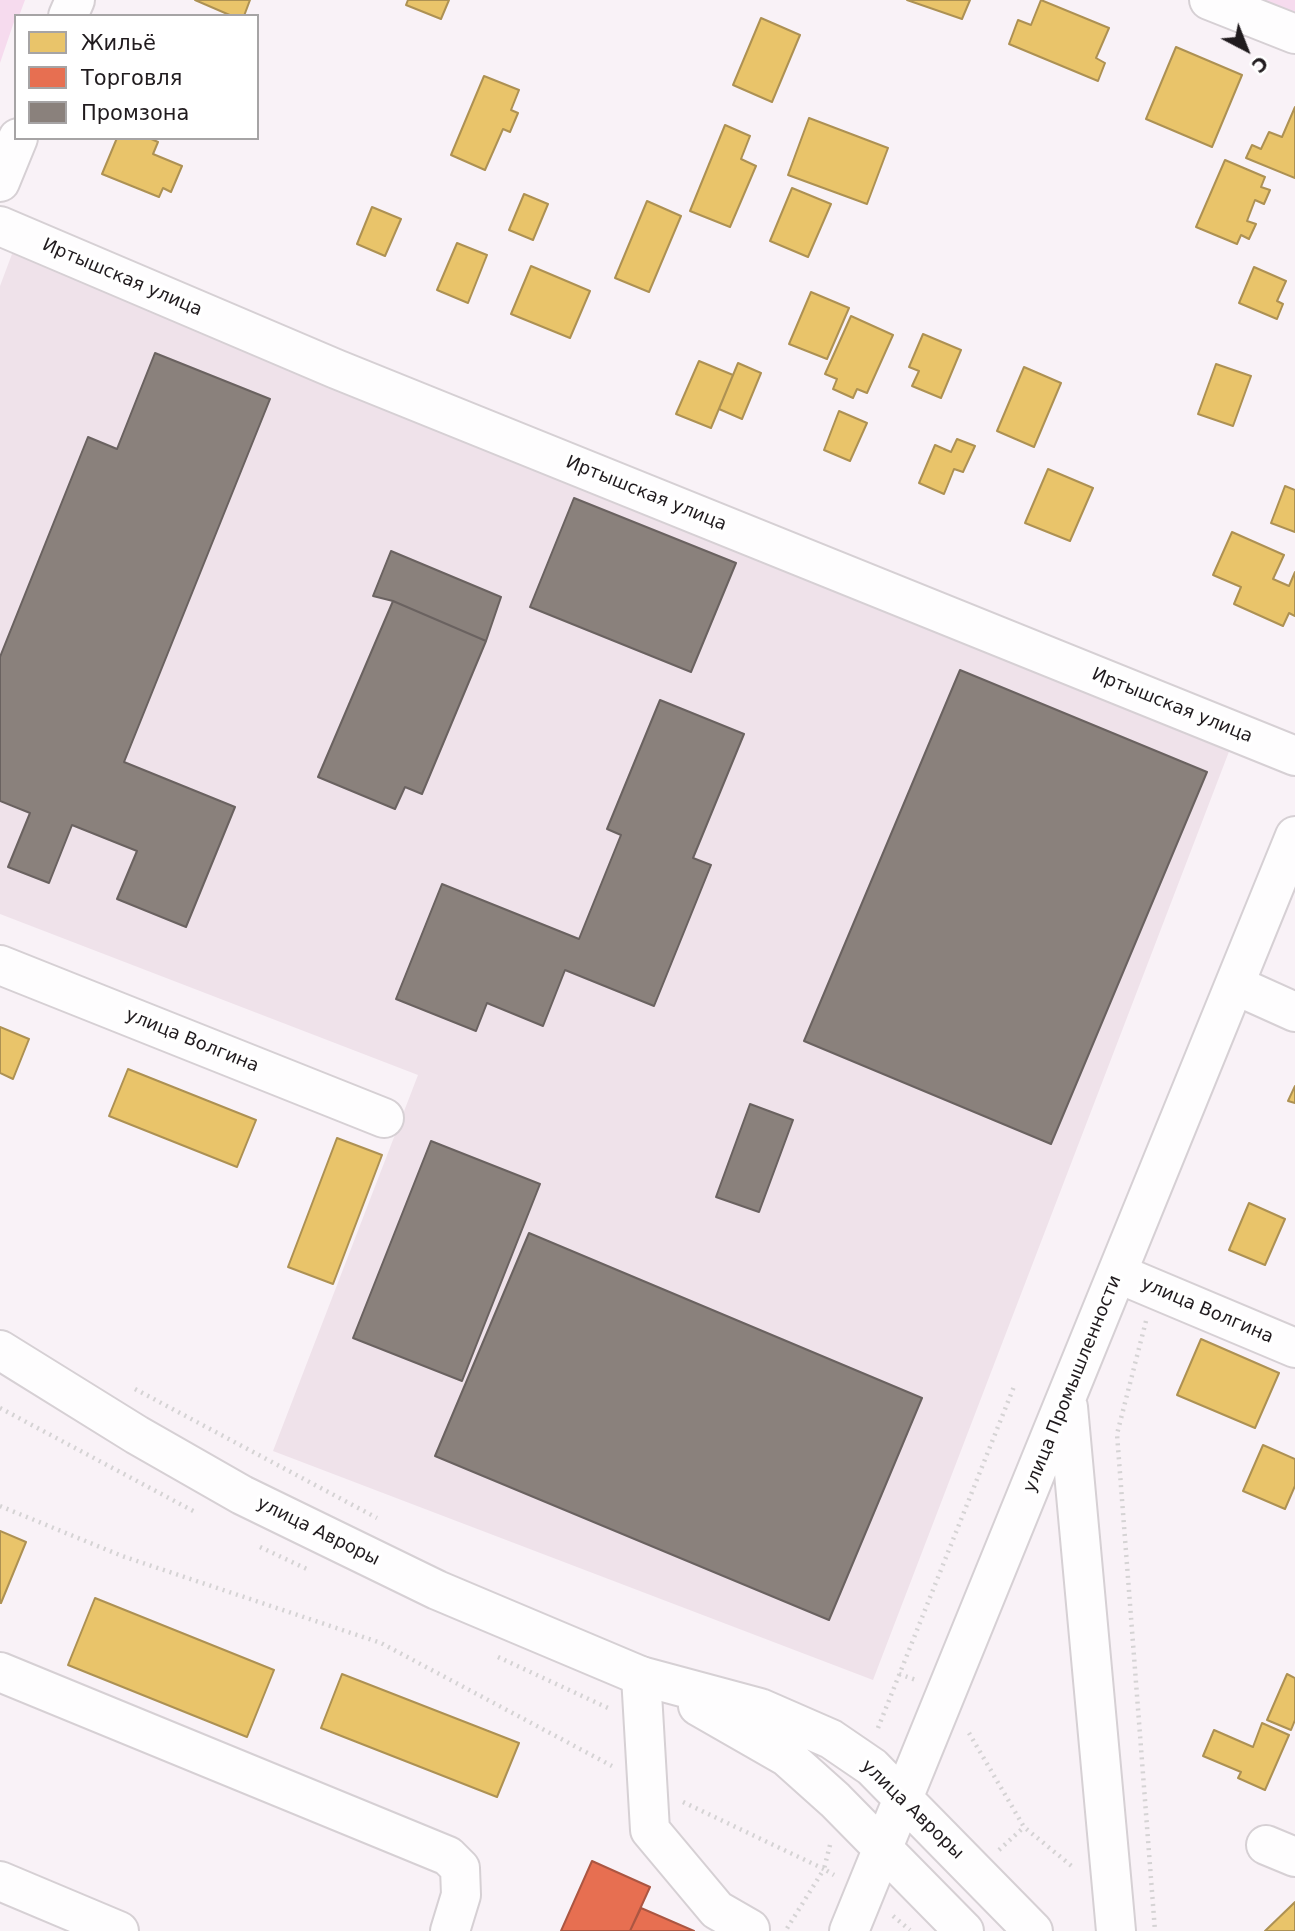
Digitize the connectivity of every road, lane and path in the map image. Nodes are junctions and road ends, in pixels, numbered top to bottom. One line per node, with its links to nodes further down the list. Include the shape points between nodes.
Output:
1 (1209, 0): 2 (main road)
2 (1295, 34)
3 (17, 140): 4 (main road)
4 (0, 183)
5 (0, 226): 6 (main road, Иртышская улица, via 336,369)
6 (1295, 756)
7 (1295, 836): 9 (main road, улица Промышленности)
8 (0, 965): 11 (main road, улица Волгина)
9 (1235, 985): 10 (main road); 12 (main road, улица Промышленности)
10 (1295, 1013)
11 (384, 1118)
12 (1119, 1274): 13 (main road, улица Волгина); 17 (main road, улица Промышленности)
13 (1295, 1348)
14 (0, 1350): 23 (main road, улица Авроры, via 242,1495 437,1590)
15 (1015, 1384): 22 (path)
16 (127, 1385): 20 (path)
17 (1068, 1401): 24 (main road, улица Промышленности); 30 (main road)
18 (1118, 1434): 37 (path)
19 (0, 1506): 26 (path, via 122,1556 381,1643)
20 (384, 1522)
21 (0, 1672): 32 (main road, via 448,1856 460,1868 461,1895)
22 (899, 1674): 24 (path); 25 (path)
23 (647, 1678): 26 (main road); 27 (main road, улица Авроры, via 760,1708 810,1727 872,1767); 28 (main road, улица Авроры, via 787,1757)
24 (946, 1695): 27 (main road, улица Промышленности); 30 (path, via 1024,1827)
25 (876, 1732)
26 (650, 1786): 33 (main road, via 650,1830 717,1910); 33 (path, via 824,1869)
27 (903, 1799): 28 (main road, улица Промышленности); 36 (main road, улица Авроры)
28 (882, 1849): 34 (main road, улица Промышленности); 35 (main road, улица Авроры)
29 (0, 1881): 31 (main road)
30 (1115, 1915)
31 (119, 1931)
32 (450, 1931)
33 (762, 1931)
34 (849, 1931)
35 (964, 1931)
36 (1033, 1931)
37 (1154, 1931)

